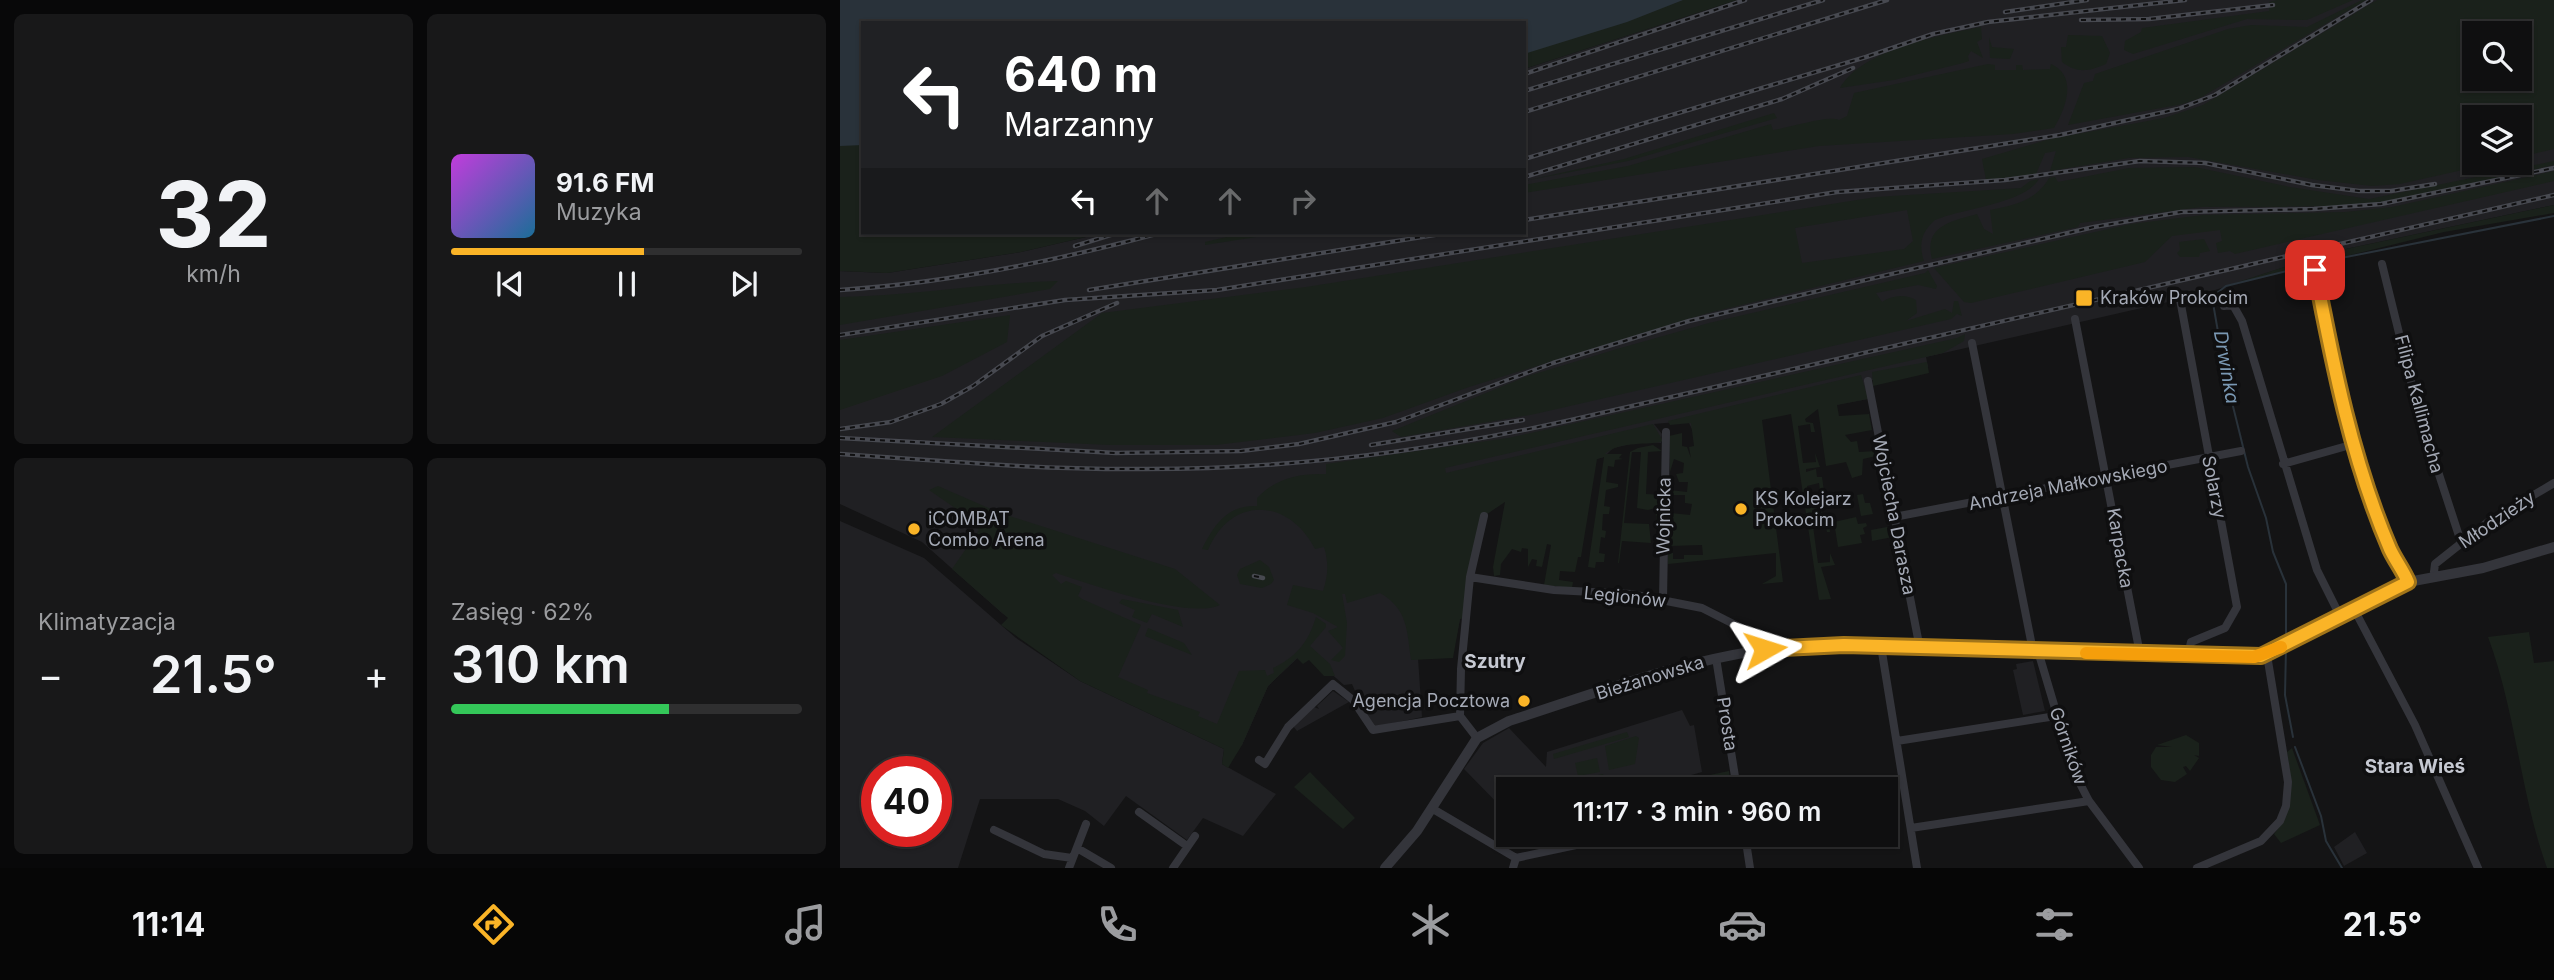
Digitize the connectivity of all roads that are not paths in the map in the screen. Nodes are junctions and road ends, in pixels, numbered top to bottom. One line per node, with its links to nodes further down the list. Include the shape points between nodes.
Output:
1 (2382, 264): 18 (street, Filipa Kallimacha, via 2416,402)
2 (2315, 270): 9 (street)
3 (2179, 294): 11 (street, Solarzy)
4 (2224, 306): 12 (street, via 2234,305 2242,321)
5 (2075, 319): 13 (street, Karpacka)
6 (1972, 343): 15 (street, Górników)
7 (1868, 381): 17 (street, Wojciecha Darasza)
8 (1665, 432): 23 (street, Wojnicka)
9 (2354, 444): 12 (street); 22 (street, via 2390,549)
10 (2241, 451): 11 (street, Andrzeja Małkowskiego)
11 (2209, 458): 13 (street, Andrzeja Małkowskiego); 32 (street, Solarzy, via 2237,610 2225,628 2191,642)
12 (2283, 464): 25 (street, via 2320,578)
13 (2108, 478): 15 (street, Andrzeja Małkowskiego); 30 (street, Karpacka)
14 (2554, 483): 18 (street, Młodzieży)
15 (2002, 497): 17 (street, Andrzeja Małkowskiego); 29 (street, Górników)
16 (1484, 516): 21 (street)
17 (1894, 517): 28 (street, Wojciecha Darasza)
18 (2461, 542): 20 (street, Młodzieży, via 2442,560)
19 (2554, 547): 20 (street, Bieżanowska, via 2489,567)
20 (2438, 576): 22 (street, Bieżanowska)
21 (1470, 578): 23 (street, Legionów); 34 (street)
22 (2408, 582): 24 (street, Bieżanowska)
23 (1663, 600): 27 (street, Legionów, via 1719,614 1761,638)
24 (2354, 609): 25 (street, Bieżanowska); 62 (street, via 2417,728)
25 (2340, 616): 31 (street, Bieżanowska)
26 (1881, 646): 27 (street, Bieżanowska); 28 (street, Bieżanowska); 37 (street)
27 (1765, 649): 33 (street, Bieżanowska)
28 (1920, 649): 29 (street, Bieżanowska)
29 (2036, 651): 30 (street, Bieżanowska); 35 (street, Górników)
30 (2140, 654): 32 (street, Bieżanowska)
31 (2267, 654): 32 (street, Bieżanowska); 61 (street, via 2288,782 2286,806 2280,821 2261,841)
32 (2188, 655)
33 (1716, 658): 36 (street, Bieżanowska, via 1509,721); 39 (street, Prosta)
34 (1460, 716): 36 (street); 38 (street, via 1373,730 1353,700 1333,684 1288,727 1265,764)
35 (2056, 716): 37 (street); 40 (street, Górników, via 2074,772)
36 (1478, 738): 41 (street, Bieżanowska)
37 (1897, 741): 44 (street)
38 (1259, 760)
39 (1735, 777)
40 (2090, 800): 44 (street); 60 (street, Górników)
41 (1433, 809): 52 (street); 56 (street, Bieżanowska)
42 (1139, 812): 47 (street)
43 (1086, 824): 50 (street)
44 (1911, 828): 59 (street)
45 (994, 830): 51 (street, via 1044,855)
46 (1195, 836): 47 (street)
47 (1187, 846): 55 (street)
48 (1567, 847): 52 (street)
49 (1747, 847): 58 (street)
50 (1077, 848): 51 (street); 54 (street)
51 (1072, 858): 53 (street)
52 (1516, 858): 57 (street)
53 (1069, 868)
54 (1111, 868)
55 (1173, 868)
56 (1385, 868)
57 (1513, 868)
58 (1750, 868)
59 (1917, 868)
60 (2139, 868)
61 (2197, 868)
62 (2478, 868)

